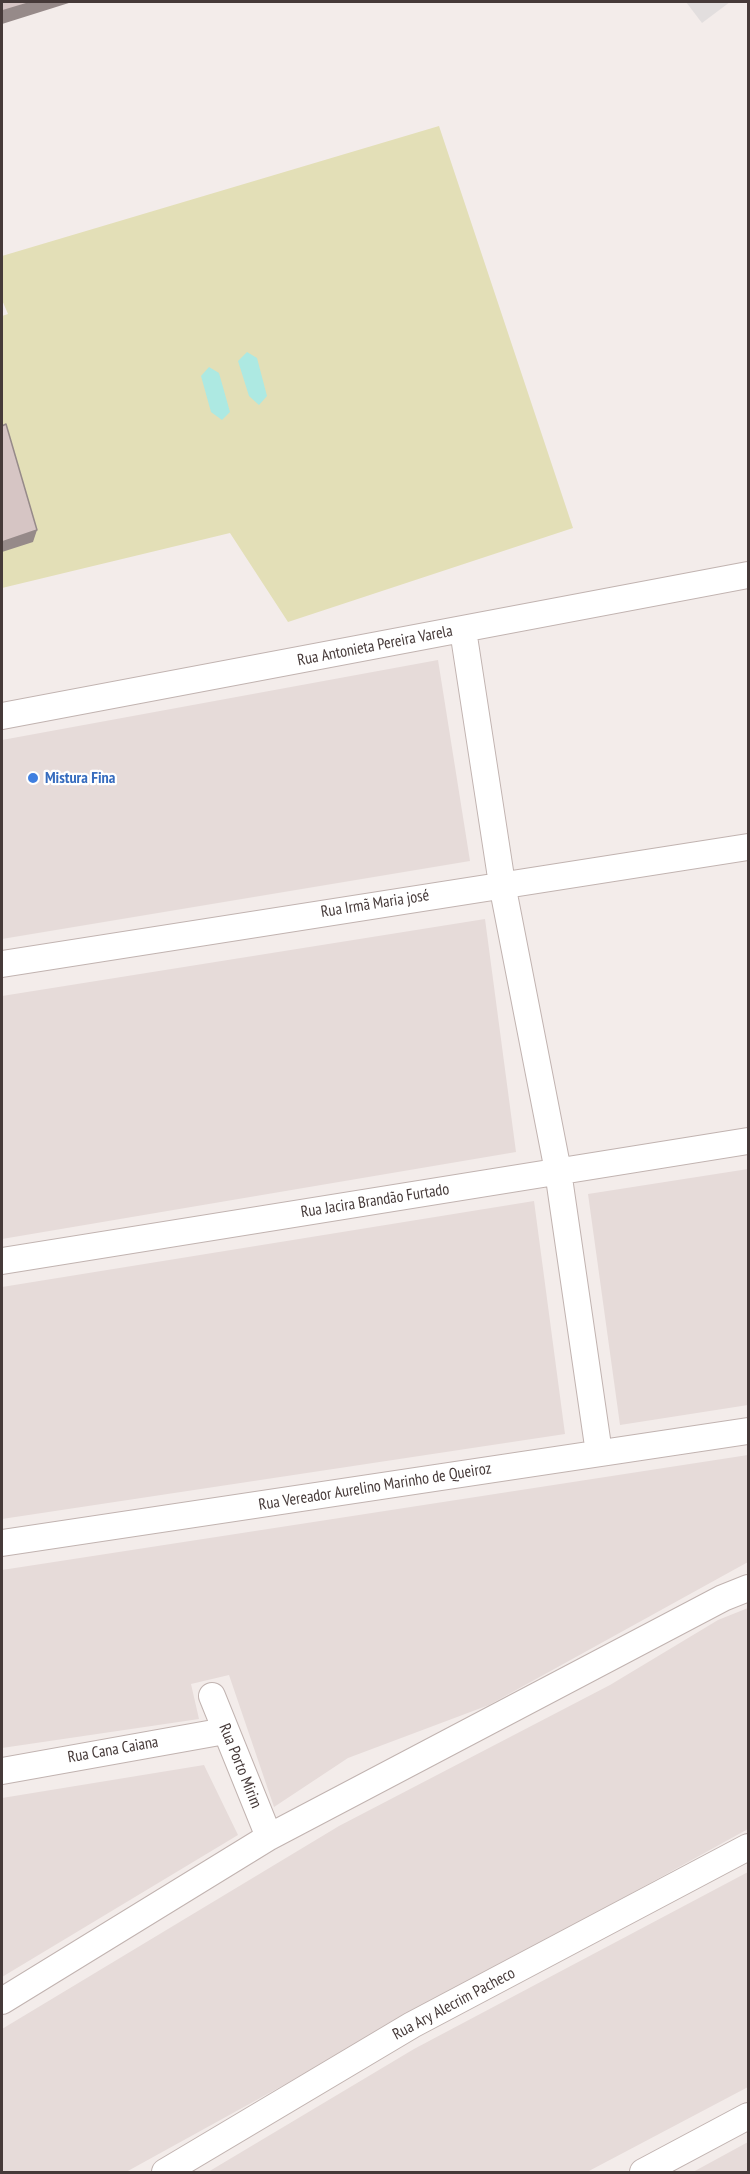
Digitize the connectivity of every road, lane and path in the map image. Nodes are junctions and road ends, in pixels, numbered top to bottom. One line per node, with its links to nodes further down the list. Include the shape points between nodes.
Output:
1 (748, 575): 2 (street, Rua Antonieta Pereira Varela)
2 (463, 630): 3 (street, Rua Antonieta Pereira Varela); 5 (street)
3 (2, 716)
4 (748, 847): 5 (street, Rua Irmã Maria josé)
5 (502, 884): 6 (street, Rua Irmã Maria josé); 8 (street)
6 (2, 964)
7 (748, 1141): 8 (street, Rua Jacira Brandão Furtado)
8 (558, 1171): 9 (street, Rua Jacira Brandão Furtado); 11 (street)
9 (2, 1261)
10 (748, 1431): 11 (street, Rua Vereador Aurelino Marinho de Queiroz)
11 (599, 1453): 12 (street, Rua Vereador Aurelino Marinho de Queiroz)
12 (2, 1543)
13 (748, 1588): 17 (street)
14 (212, 1696): 15 (street, Rua Porto Mirim)
15 (225, 1731): 16 (street, Rua Cana Caiana); 17 (street, Rua Porto Mirim)
16 (2, 1771)
17 (269, 1837): 19 (street)
18 (748, 1847): 21 (street, Rua Ary Alecrim Pacheco, via 412,2025)
19 (2, 2001)
20 (748, 2116): 22 (street)
21 (165, 2172)
22 (643, 2172)

